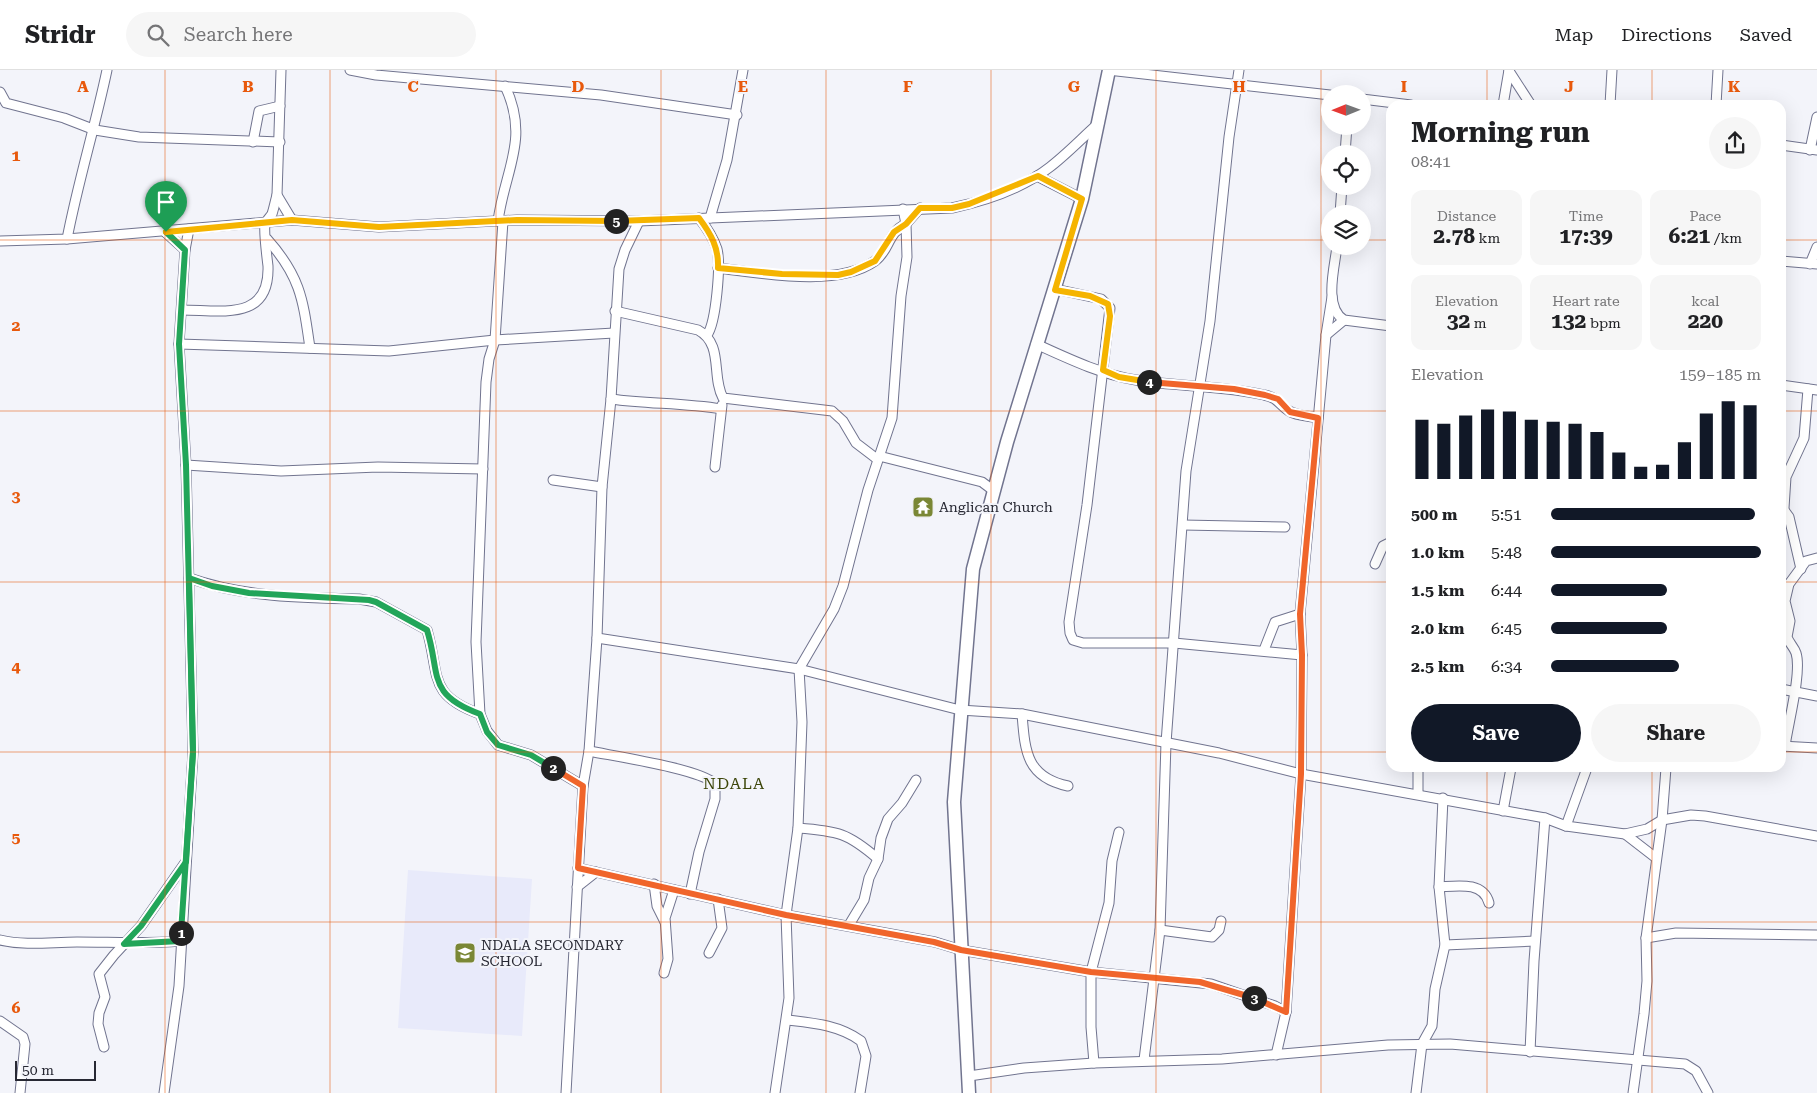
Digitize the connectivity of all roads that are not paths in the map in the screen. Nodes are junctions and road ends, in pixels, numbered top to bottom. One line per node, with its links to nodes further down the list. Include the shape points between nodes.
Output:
1 (107, 70): 25 (street)
2 (281, 70): 21 (street)
3 (350, 70): 11 (street)
4 (743, 70): 22 (street)
5 (1109, 70): 10 (street); 24 (street)
6 (1239, 70): 10 (street)
7 (1612, 70): 17 (street)
8 (1718, 70): 18 (street)
9 (1509, 71): 15 (street); 16 (street)
10 (1237, 84): 13 (street); 67 (street, via 1210,321)
11 (505, 86): 22 (street, via 601,95); 38 (street, via 513,102 517,132 515,156 502,196)
12 (0, 92): 20 (street)
13 (1321, 94)
14 (1371, 100): 19 (street)
15 (1504, 100)
16 (1528, 100)
17 (1610, 100)
18 (1716, 100)
19 (1386, 102)
20 (3, 103): 25 (street, via 64,118)
21 (280, 106): 26 (street, via 259,111); 27 (street)
22 (737, 115): 36 (street)
23 (1817, 117): 29 (street)
24 (1099, 123): 30 (street); 32 (street)
25 (95, 130): 26 (street, via 139,137); 44 (street, via 80,175)
26 (253, 142): 27 (street)
27 (280, 142): 31 (street)
28 (1786, 146): 29 (street)
29 (1813, 150)
30 (1038, 176): 32 (street); 33 (street, via 969,204 952,208)
31 (276, 195): 37 (street); 40 (street, via 271,216)
32 (1082, 199): 53 (street)
33 (920, 208): 34 (street); 41 (street)
34 (903, 209): 36 (street); 41 (street)
35 (699, 218): 36 (street); 39 (street); 52 (street, via 717,250)
36 (710, 218)
37 (292, 220): 38 (street, via 379,227); 40 (street)
38 (500, 221): 39 (street); 62 (street)
39 (639, 221): 56 (street, via 621,258)
40 (265, 224): 42 (street); 45 (street)
41 (906, 224): 52 (street, via 894,232 875,261 851,272 838,275 782,274); 74 (street, via 907,257 901,296 894,403)
42 (189, 229): 43 (street); 48 (street)
43 (166, 232): 44 (street); 48 (street)
44 (67, 239): 46 (street)
45 (267, 239): 55 (street, via 268,279 264,295 243,308); 65 (street, via 296,279 303,299)
46 (0, 240)
47 (1817, 247): 51 (street)
48 (185, 250): 55 (street)
49 (1336, 255): 54 (street)
50 (1786, 261): 51 (street)
51 (1813, 264)
52 (718, 268): 60 (street, via 713,323)
53 (1055, 290): 64 (street); 66 (street, via 1090,296 1108,304 1110,316)
54 (1332, 297): 57 (street, via 1336,312); 61 (street)
55 (182, 310): 63 (street)
56 (615, 311): 59 (street); 60 (street, via 698,330)
57 (1344, 320): 58 (street); 61 (street)
58 (1386, 325)
59 (614, 333): 62 (street); 71 (street)
60 (707, 335): 70 (street, via 713,345)
61 (1326, 335): 73 (street)
62 (495, 340): 65 (street, via 389,351); 77 (street, via 486,382)
63 (179, 344): 65 (street); 75 (street)
64 (1036, 344): 66 (street, via 1082,365); 81 (street)
65 (310, 348)
66 (1103, 370): 67 (street, via 1136,380); 94 (street, via 1070,633 1079,643)
67 (1198, 386): 73 (street, via 1265,395 1278,399 1290,412); 83 (street)
68 (1786, 386): 69 (street)
69 (1812, 390): 78 (street, via 1804,438)
70 (723, 398): 72 (street); 74 (street, via 832,411 843,421 856,443)
71 (611, 400): 72 (street); 80 (street)
72 (721, 409): 76 (street)
73 (1318, 418): 92 (street)
74 (878, 458): 81 (street, via 982,482); 97 (street, via 843,586 834,609)
75 (186, 465): 77 (street, via 281,471 378,467); 89 (street)
76 (716, 467)
77 (483, 469): 102 (street, via 476,632)
78 (1786, 477)
79 (553, 480): 80 (street)
80 (602, 486): 93 (street)
81 (994, 491): 101 (street, via 973,568)
82 (1786, 513): 88 (street)
83 (1182, 525): 84 (street); 94 (street)
84 (1285, 527)
85 (1386, 544): 87 (street)
86 (1817, 558): 88 (street, via 1806,561)
87 (1375, 564)
88 (1801, 569): 90 (street)
89 (189, 578): 102 (street, via 249,593 376,602 427,630 437,679 446,696 458,706); 129 (street, via 193,752)
90 (1786, 580)
91 (1786, 605): 99 (street, via 1790,621 1787,637 1797,658)
92 (1300, 614): 95 (street, via 1275,622); 96 (street)
93 (597, 638): 97 (street); 108 (street)
94 (1174, 643): 95 (street); 105 (street)
95 (1264, 650): 96 (street)
96 (1302, 655): 113 (street)
97 (799, 669): 101 (street); 123 (street, via 802,722)
98 (1786, 690): 99 (street)
99 (1796, 692): 100 (street); 104 (street)
100 (1817, 696)
101 (960, 710): 103 (street); 151 (street, via 954,802)
102 (480, 714): 115 (street, via 487,732 498,745 531,755)
103 (1022, 714): 105 (street); 116 (street, via 1026,748 1032,764 1044,778)
104 (1786, 734)
105 (1166, 743): 113 (street); 143 (street)
106 (1786, 746): 107 (street)
107 (1817, 748)
108 (589, 751): 115 (street); 136 (street, via 687,772 715,784 715,799)
109 (1418, 772): 117 (street)
110 (1510, 772): 119 (street)
111 (1585, 772): 122 (street)
112 (1666, 772): 121 (street)
113 (1301, 774): 117 (street); 156 (street)
114 (916, 780): 128 (street, via 888,819)
115 (583, 786): 130 (street)
116 (1068, 786)
117 (1418, 794): 118 (street)
118 (1442, 798): 119 (street); 134 (street)
119 (1503, 811): 120 (street)
120 (1544, 818): 122 (street); 148 (street)
121 (1662, 820): 125 (street, via 1647,829); 126 (street, via 1705,816); 127 (street)
122 (1566, 826): 125 (street)
123 (798, 828): 128 (street, via 842,834); 139 (street)
124 (1119, 832): 153 (street, via 1112,862 1109,903)
125 (1625, 834): 127 (street)
126 (1817, 836)
127 (1656, 858): 145 (street)
128 (878, 859): 142 (street, via 864,900)
129 (186, 862): 147 (street); 149 (street, via 141,926)
130 (578, 868): 131 (street); 133 (street)
131 (596, 872): 132 (street); 133 (street)
132 (654, 884): 135 (street); 141 (street, via 657,906)
133 (577, 887): 169 (street)
134 (1439, 887): 138 (street, via 1476,888); 150 (street)
135 (674, 890): 136 (street); 141 (street)
136 (690, 894): 137 (street)
137 (718, 899): 139 (street); 152 (street, via 722,928)
138 (1489, 903)
139 (786, 915): 142 (street); 157 (street)
140 (1221, 921): 143 (street, via 1219,930 1212,937)
141 (665, 922): 154 (street, via 668,959)
142 (849, 925): 151 (street)
143 (1160, 930): 155 (street)
144 (1817, 935): 145 (street, via 1676,933)
145 (1646, 938): 164 (street, via 1647,981)
146 (0, 940): 149 (street, via 22,944)
147 (180, 941): 149 (street); 168 (street, via 179,986)
148 (1535, 941): 150 (street); 161 (street)
149 (124, 944): 160 (street, via 99,976 105,994 98,1024)
150 (1446, 945): 159 (street, via 1436,980 1432,1026)
151 (961, 950): 153 (street); 166 (street)
152 (709, 953)
153 (1091, 972): 155 (street); 165 (street)
154 (664, 973)
155 (1154, 980): 156 (street, via 1210,984); 163 (street)
156 (1286, 1012): 162 (street)
157 (787, 1020): 170 (street); 171 (street, via 821,1024 861,1041 866,1056)
158 (0, 1021): 167 (street, via 23,1037 25,1044)
159 (1422, 1044): 161 (street, via 1474,1045); 162 (street); 173 (street)
160 (104, 1047)
161 (1530, 1052): 164 (street)
162 (1276, 1055): 163 (street)
163 (1144, 1060): 165 (street)
164 (1636, 1060): 174 (street); 175 (street, via 1691,1066)
165 (1094, 1063): 166 (street)
166 (969, 1076): 172 (street)
167 (20, 1093)
168 (164, 1093)
169 (566, 1093)
170 (775, 1093)
171 (860, 1093)
172 (969, 1093)
173 (1416, 1093)
174 (1633, 1093)
175 (1708, 1093)

